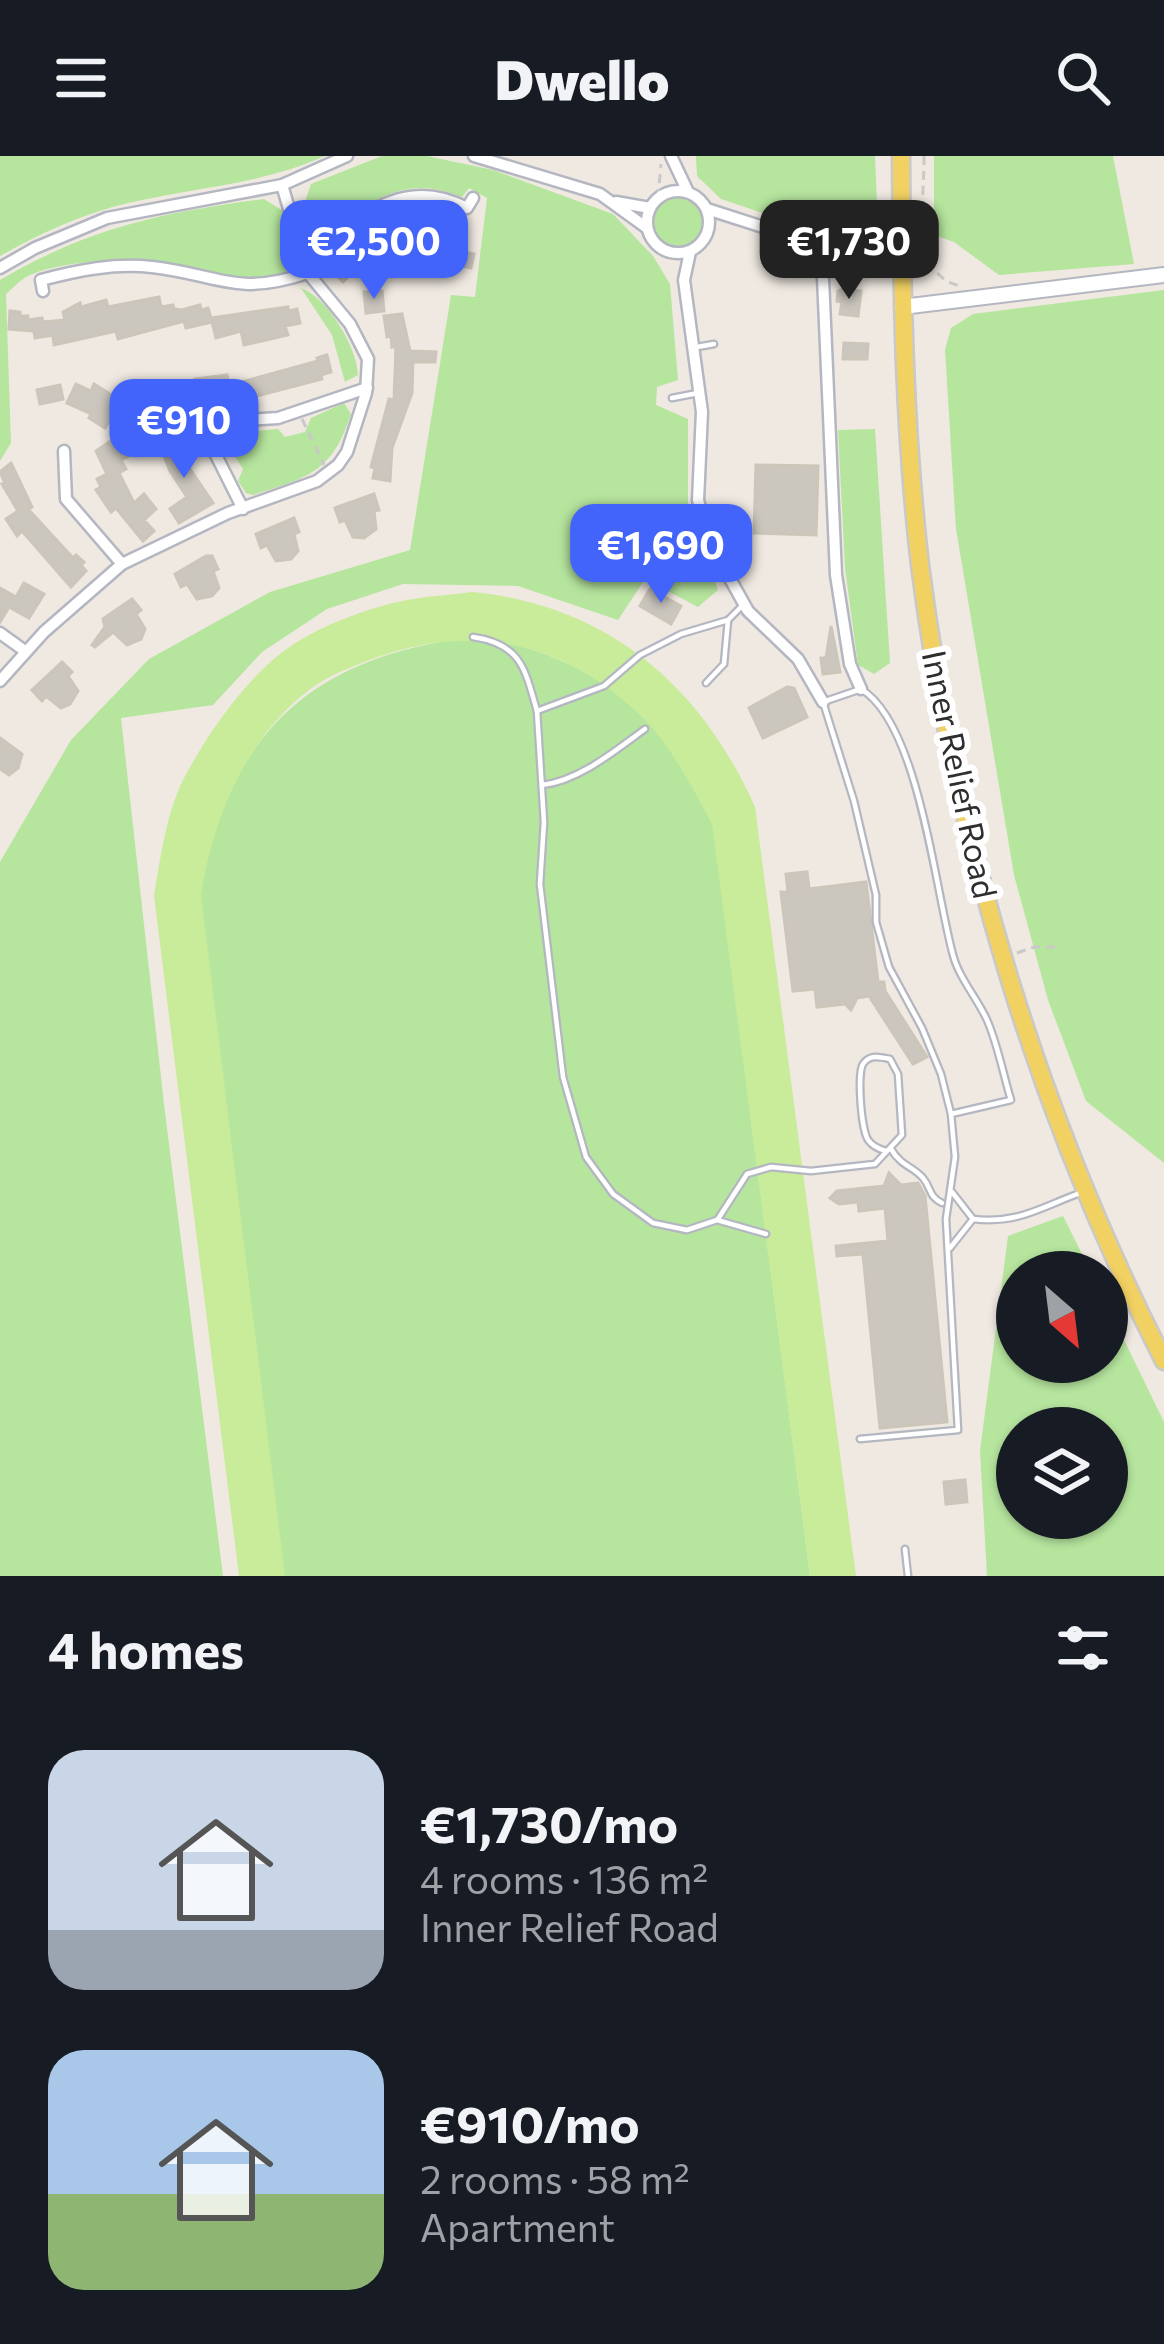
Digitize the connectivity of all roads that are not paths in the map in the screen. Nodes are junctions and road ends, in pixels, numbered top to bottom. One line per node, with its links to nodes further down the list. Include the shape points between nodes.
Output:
1 (347, 156): 5 (street)
2 (474, 156): 9 (street)
3 (901, 156): 22 (main road, Inner Relief Road)
4 (672, 162): 6 (street); 8 (street)
5 (282, 184): 14 (street); 17 (street, via 107,218)
6 (688, 192): 8 (street); 10 (street)
7 (473, 198): 14 (street, via 467,208 440,195 405,196)
8 (658, 200): 9 (street); 12 (street)
9 (613, 202): 12 (street)
10 (707, 209): 11 (street); 13 (street)
11 (731, 218): 13 (street); 38 (street, via 810,242 822,255 836,575)
12 (647, 229): 15 (street)
13 (709, 231): 16 (street)
14 (302, 244): 18 (street)
15 (668, 252): 16 (street); 20 (street)
16 (690, 252): 20 (street)
17 (0, 268)
18 (308, 273): 21 (street, via 236,286 107,266 41,280); 25 (street, via 360,340)
19 (1164, 275): 22 (street)
20 (684, 280): 24 (street)
21 (44, 291)
22 (902, 307): 45 (main road, Inner Relief Road, via 912,480 960,793 1030,1043)
23 (714, 344): 24 (lane)
24 (692, 348): 26 (street)
25 (367, 388): 29 (street, via 351,444 329,473); 29 (street, via 260,421 217,422 211,445)
26 (698, 393): 27 (lane); 31 (street, via 698,500)
27 (672, 398)
28 (64, 451): 30 (street, via 66,499)
29 (243, 508): 30 (street)
30 (122, 564): 35 (street)
31 (743, 605): 32 (lane); 39 (street, via 798,658)
32 (728, 620): 37 (lane, via 724,664); 40 (lane, via 681,634 604,686)
33 (0, 633): 35 (street)
34 (473, 637): 40 (lane, via 513,651)
35 (25, 651): 36 (street)
36 (0, 681)
37 (706, 683)
38 (861, 689): 39 (lane); 43 (lane, via 889,717 903,752 954,960 989,1024 1010,1100)
39 (823, 702): 43 (lane, via 854,801 889,968 922,1028)
40 (537, 712): 42 (lane)
41 (645, 729): 42 (lane)
42 (542, 785): 49 (lane, via 540,884 560,1055 586,1156 613,1194 652,1222 687,1230)
43 (951, 1114): 46 (lane)
44 (888, 1150): 44 (lane, via 902,1135 898,1074 890,1059 873,1057 860,1075 864,1131); 47 (lane); 49 (lane, via 875,1164 747,1174)
45 (1086, 1191): 48 (lane, via 1016,1220); 52 (main road, Inner Relief Road)
46 (952, 1192): 48 (lane); 51 (lane)
47 (942, 1203)
48 (973, 1219): 51 (lane)
49 (717, 1220): 50 (lane)
50 (766, 1234)
51 (948, 1251): 53 (lane, via 958,1430)
52 (1164, 1361)
53 (860, 1439)
54 (905, 1549): 55 (lane)
55 (908, 1576)

